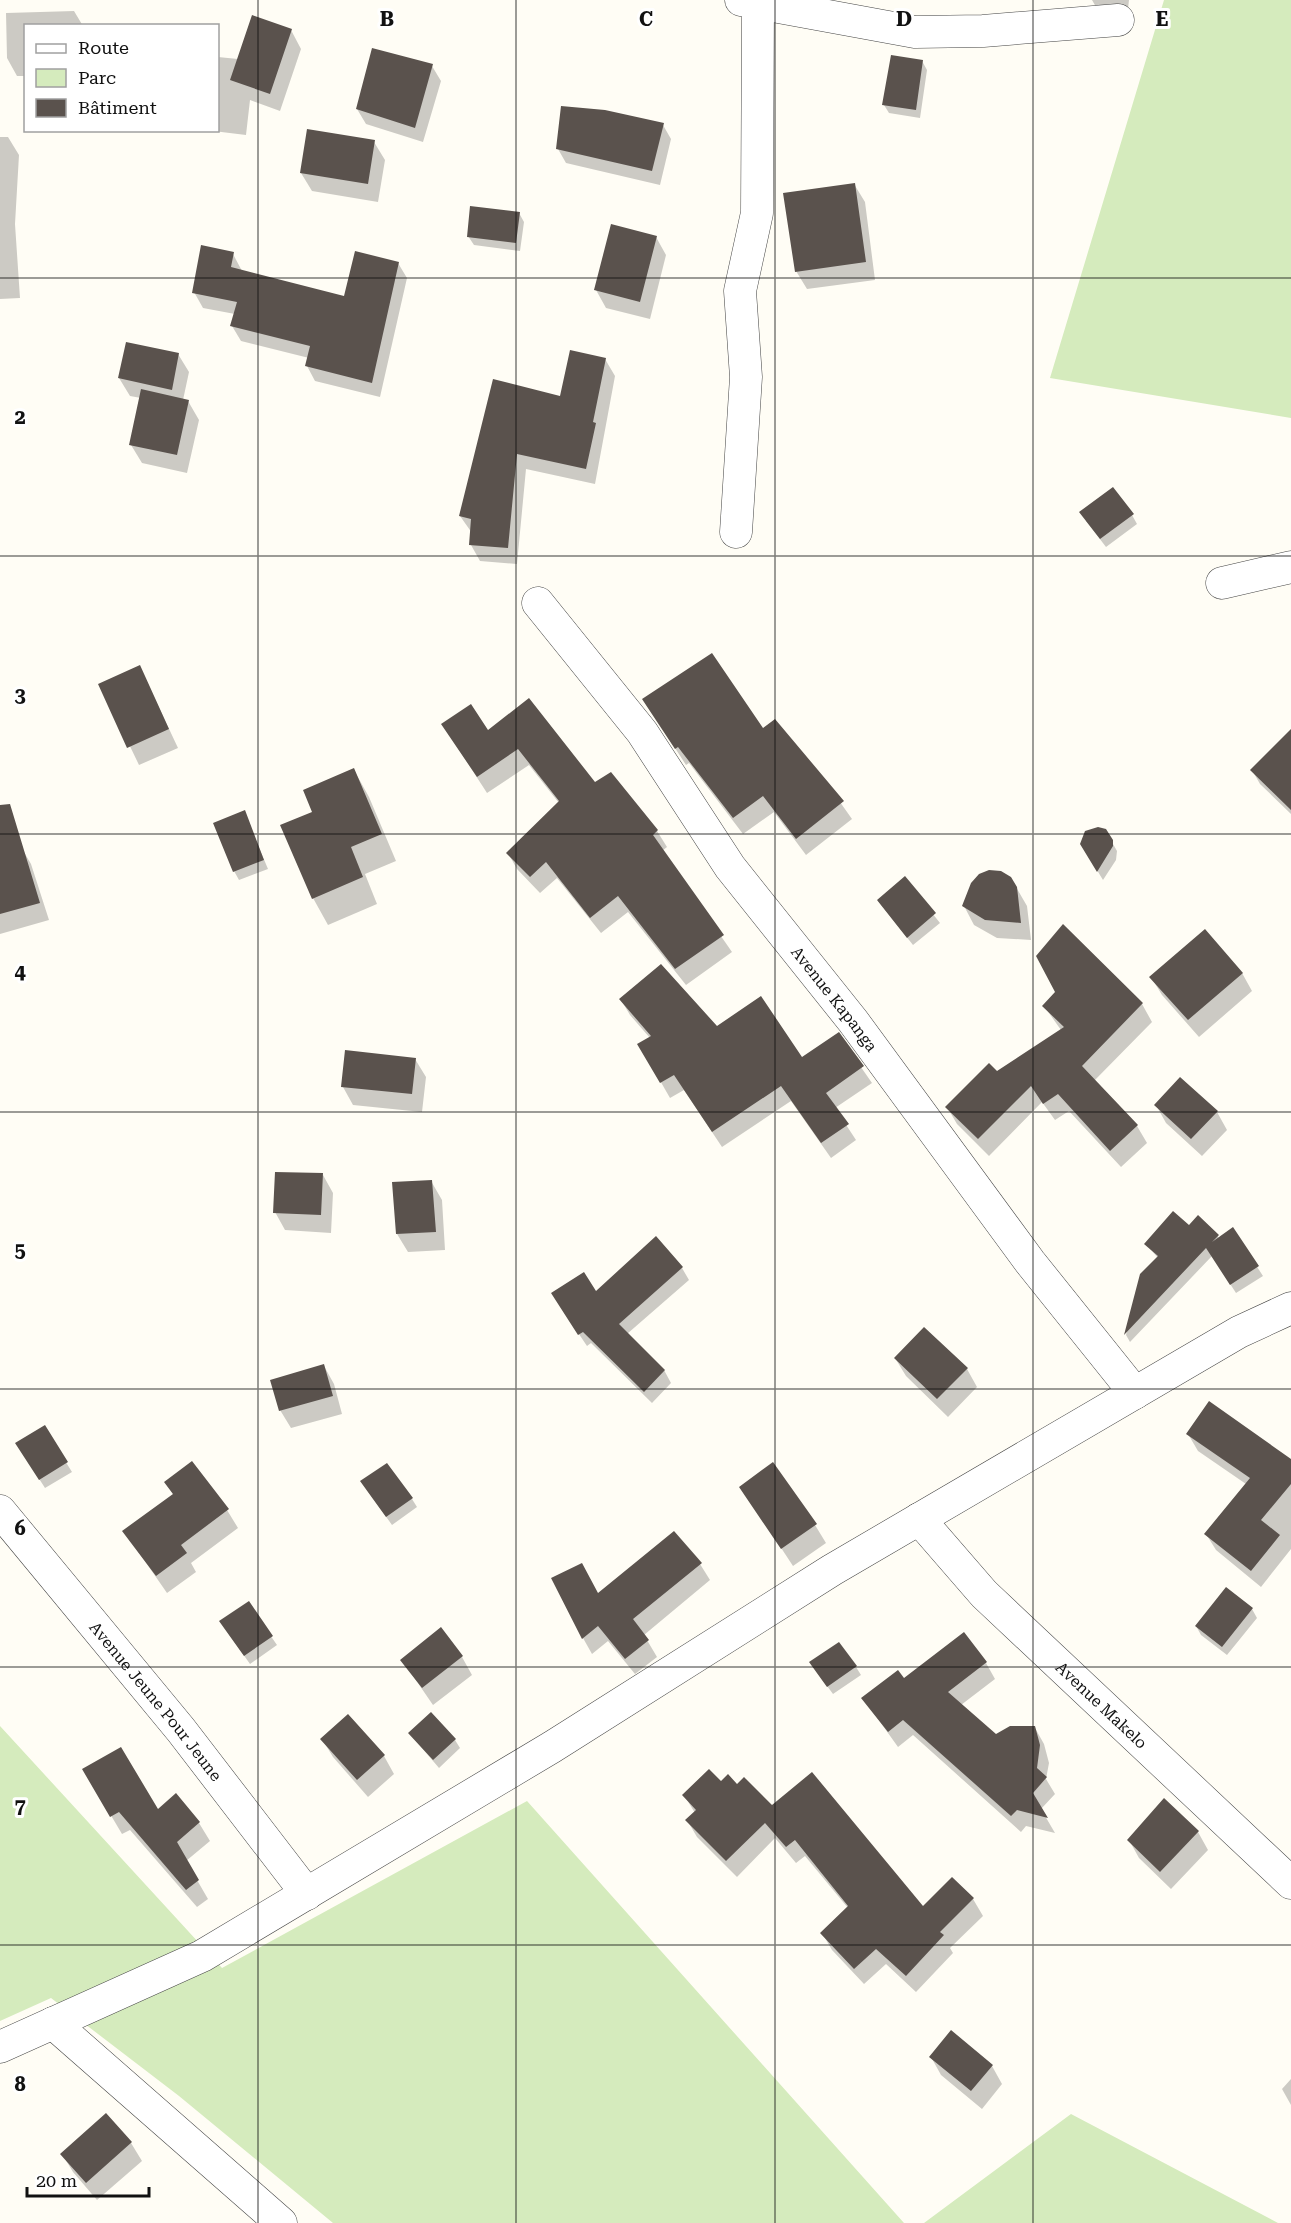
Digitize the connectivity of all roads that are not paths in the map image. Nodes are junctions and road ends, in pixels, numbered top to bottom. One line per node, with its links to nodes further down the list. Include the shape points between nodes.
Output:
1 (749, 1): 2 (street, via 915,32 983,32); 3 (street, via 757,213 740,291 746,377)
2 (1118, 20)
3 (736, 532)
4 (1291, 567): 5 (street)
5 (1222, 583)
6 (538, 603): 8 (street, Avenue Kapanga, via 642,732 730,867 853,1020 1030,1262)
7 (1291, 1308): 8 (street, via 1239,1332)
8 (1135, 1393): 10 (street)
9 (0, 1511): 12 (street, Avenue Jeune Pour Jeune, via 181,1730)
10 (919, 1519): 11 (street, Avenue Makelo, via 984,1594); 12 (street, via 832,1569 552,1748)
11 (1291, 1883)
12 (307, 1894): 13 (street, via 202,1956)
13 (53, 2024): 14 (street); 15 (street)
14 (0, 2047)
15 (281, 2223)

